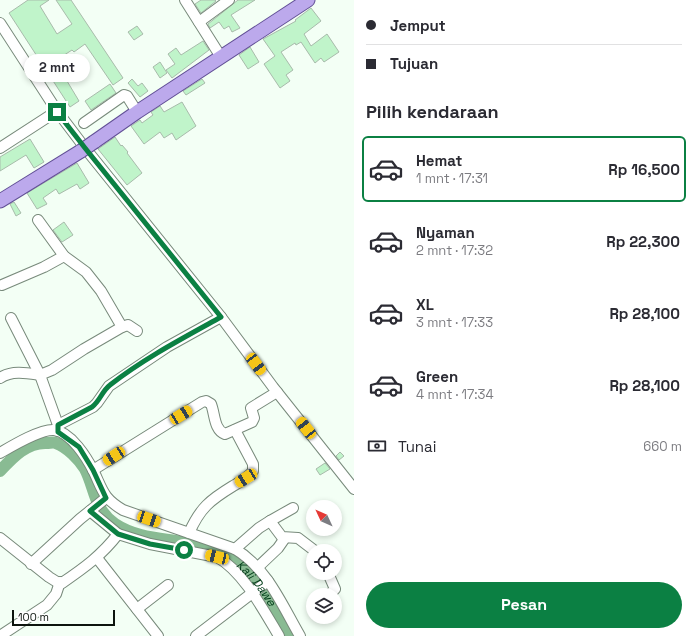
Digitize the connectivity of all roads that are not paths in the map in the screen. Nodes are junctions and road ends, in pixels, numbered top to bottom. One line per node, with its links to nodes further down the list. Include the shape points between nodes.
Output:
1 (186, 0): 5 (street)
2 (229, 0): 5 (street)
3 (307, 0): 4 (main road)
4 (292, 4): 7 (main road)
5 (199, 22): 7 (street)
6 (0, 23): 8 (street)
7 (222, 57): 9 (main road)
8 (57, 112): 11 (street); 16 (street)
9 (137, 112): 10 (street, via 124,95); 12 (main road, bridge, via 81,151)
10 (84, 123)
11 (0, 148)
12 (0, 201)
13 (38, 220): 14 (street)
14 (64, 256): 15 (street); 18 (street, via 86,272 101,291)
15 (2, 285)
16 (221, 317): 22 (street); 23 (street, via 167,347 109,386 97,403)
17 (11, 318): 20 (street)
18 (122, 327): 19 (street, via 128,325); 20 (street)
19 (137, 330)
20 (40, 375): 21 (street, via 17,372); 23 (street)
21 (1, 376)
22 (277, 392): 24 (street, via 251,408 253,421); 27 (street)
23 (58, 428): 25 (street, via 32,436); 26 (street, via 79,447)
24 (235, 430): 26 (street, via 225,434 220,432 211,404 202,402); 31 (street, via 253,464 253,471 211,500 198,514)
25 (0, 453)
26 (93, 470): 28 (street)
27 (354, 489)
28 (98, 505): 31 (street, via 112,504); 32 (street); 38 (street)
29 (293, 508): 30 (street)
30 (270, 521): 34 (street); 36 (street)
31 (189, 533): 36 (street)
32 (118, 534): 37 (street); 42 (street, via 150,544 217,557)
33 (0, 538): 38 (street)
34 (285, 538): 35 (street, via 298,538); 39 (street)
35 (306, 544)
36 (235, 549): 39 (street)
37 (97, 558): 40 (street); 43 (street)
38 (31, 564): 40 (street)
39 (258, 567): 42 (street)
40 (60, 582): 44 (street, via 56,594 47,605)
41 (168, 585): 43 (street)
42 (261, 587): 46 (street); 47 (street); 48 (street)
43 (137, 609): 45 (street)
44 (0, 636)
45 (158, 636)
46 (196, 636)
47 (279, 636)
48 (300, 636)

